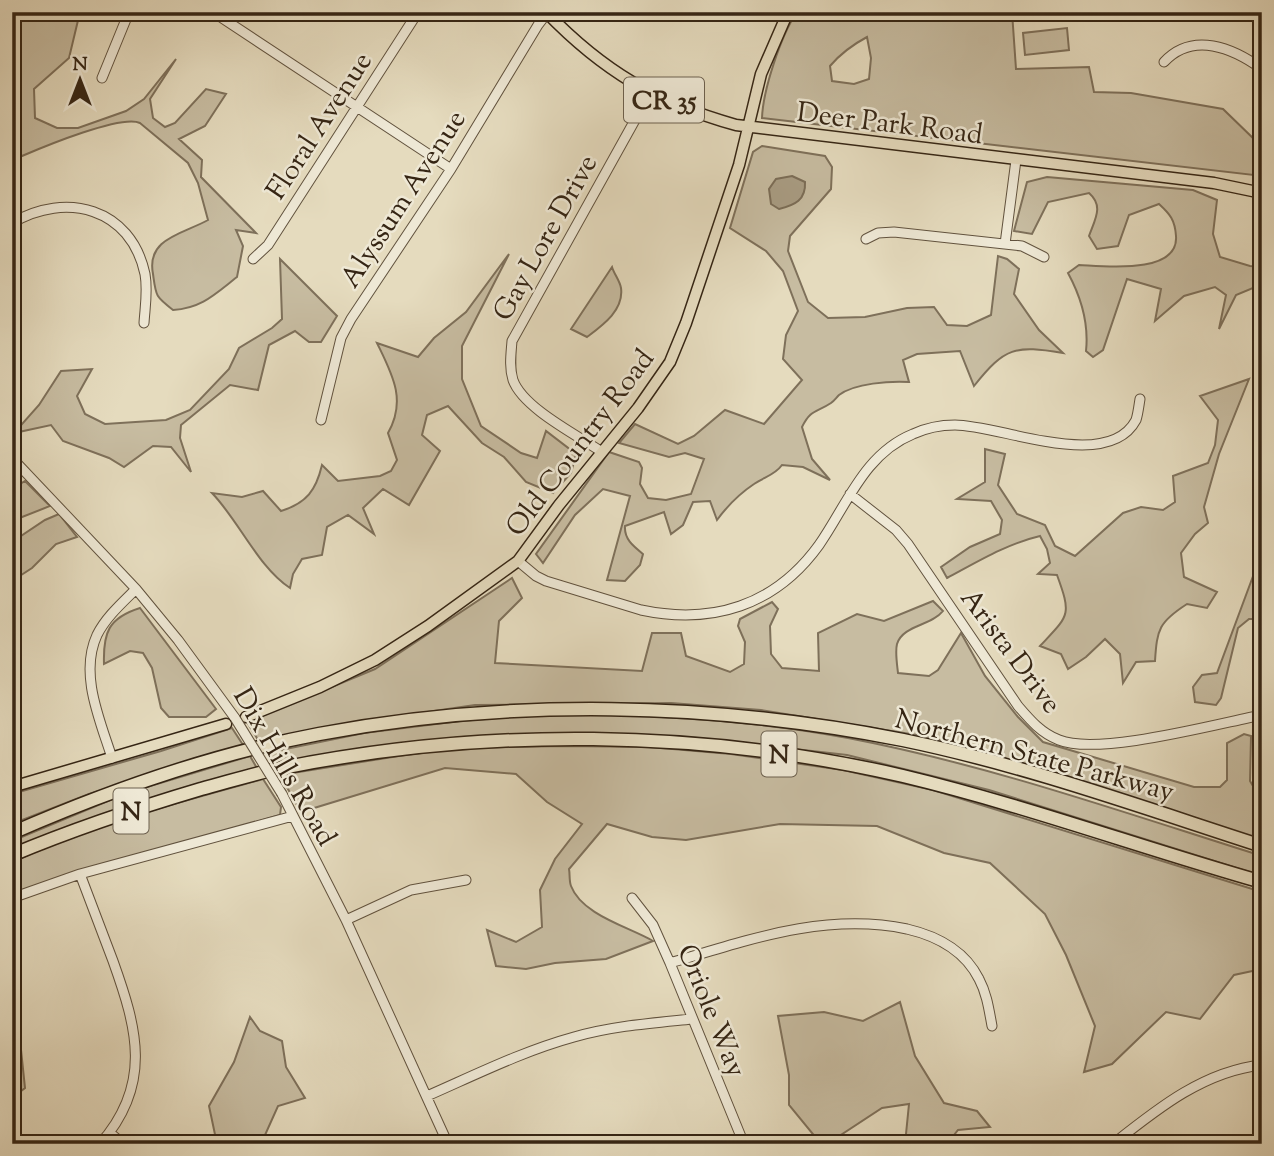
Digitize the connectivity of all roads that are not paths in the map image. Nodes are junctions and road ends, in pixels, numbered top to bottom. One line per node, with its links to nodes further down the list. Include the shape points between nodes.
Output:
1 (129, 12): 8 (street)
2 (213, 12): 10 (street)
3 (418, 12): 10 (street, Floral Avenue)
4 (788, 12): 11 (main road, Old Country Road, via 761,74)
5 (547, 13): 9 (main road, Deer Park Road / CR 35, via 589,52); 13 (street, Alyssum Avenue)
6 (1164, 62): 7 (street, via 1185,47 1216,46 1243,55)
7 (1262, 69)
8 (102, 78)
9 (650, 93): 11 (main road, Deer Park Road / CR 35, via 680,108); 23 (street, Gay Lore Drive, via 512,341 510,361 519,393)
10 (357, 107): 13 (street); 19 (street, Floral Avenue, via 268,245)
11 (748, 128): 12 (main road, Deer Park Road / CR 35); 23 (main road, Old Country Road, via 724,212 670,362)
12 (1016, 160): 14 (main road, Deer Park Road / CR 35); 17 (street)
13 (451, 169): 22 (street, Alyssum Avenue, via 341,338)
14 (1262, 192)
15 (12, 223): 20 (street, via 47,208 67,206 83,208 113,223 141,262 147,291)
16 (866, 239): 17 (street, via 894,232)
17 (1005, 244): 18 (street)
18 (1044, 257)
19 (253, 259)
20 (144, 323)
21 (1140, 399): 25 (street, via 1136,419 1125,432 1092,446 957,425 915,433 878,455)
22 (321, 420)
23 (602, 452): 26 (main road, Old Country Road)
24 (12, 458): 27 (street, Dix Hills Road)
25 (850, 494): 26 (street, via 802,565 760,599 719,613 640,610 546,581); 28 (street, Arista Drive, via 908,544 1018,706 1038,729 1060,741 1118,743)
26 (518, 561): 29 (main road, Old Country Road, via 375,660)
27 (136, 589): 31 (street, via 107,620 92,649 93,694); 33 (street, Dix Hills Road, bridge, via 217,692)
28 (1262, 715)
29 (246, 717)
30 (226, 724): 31 (main road)
31 (113, 758): 32 (main road)
32 (12, 787)
33 (293, 816): 37 (street); 42 (street, Dix Hills Road)
34 (12, 833): 35 (highway, Northern State Parkway / N, via 173,772 318,734 407,721 592,708 726,714 902,740 988,761)
35 (1262, 846)
36 (12, 855): 39 (highway, Northern State Parkway / N, via 93,822 282,768 448,743 628,739 725,747 903,776)
37 (80, 874): 40 (street); 48 (street, via 125,996 137,1049 135,1073)
38 (466, 880): 42 (street, via 411,890)
39 (1262, 882)
40 (12, 898)
41 (632, 898): 43 (street, Oriole Way, via 653,925)
42 (346, 920): 47 (street, Dix Hills Road)
43 (670, 963): 44 (street, Oriole Way); 45 (street, via 794,929 834,923 890,925 944,942 963,957 979,978)
44 (692, 1019): 47 (street, via 575,1036); 52 (street, Oriole Way)
45 (992, 1026)
46 (1262, 1065): 53 (street, via 1216,1076 1189,1089)
47 (428, 1096): 51 (street, Dix Hills Road)
48 (110, 1133): 49 (street); 50 (street)
49 (100, 1144)
50 (123, 1144)
51 (448, 1144)
52 (744, 1144)
53 (1113, 1144)

